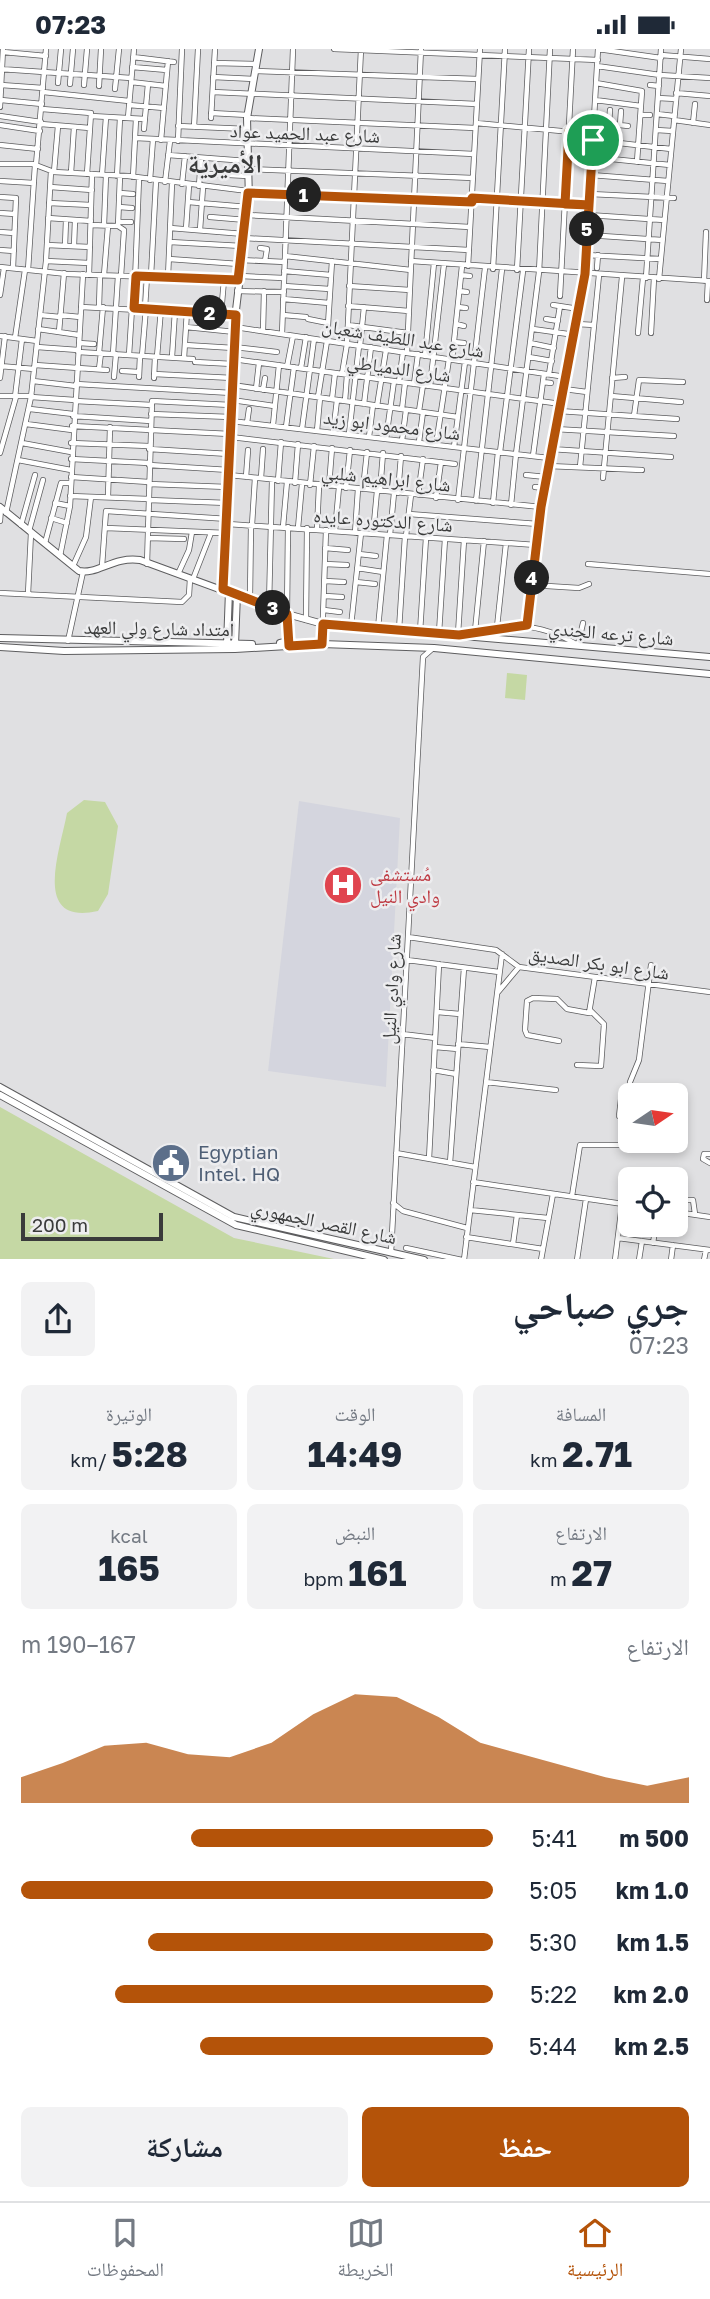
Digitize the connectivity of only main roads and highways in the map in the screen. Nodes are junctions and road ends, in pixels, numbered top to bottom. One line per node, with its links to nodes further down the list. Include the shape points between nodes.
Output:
1 (259, 49): 3 (main road, via 248,116 247,214 237,291)
2 (2, 509): 3 (main road, شارع ترعه الجندي, via 83,572 127,558)
3 (226, 590): 4 (main road, شارع ترعه الجندي); 8 (main road)
4 (237, 594): 5 (main road, شارع ترعه الجندي); 8 (main road)
5 (287, 614): 7 (main road); 10 (main road, شارع ترعه الجندي, via 323,624)
6 (0, 638): 8 (main road, امتداد شارع ولي العهد)
7 (289, 644): 8 (main road, شارع ترعه الجندي); 12 (main road, شارع ترعه الجندي, via 434,648)
8 (233, 646): 9 (main road, امتداد شارع ولي العهد, via 64,651)
9 (0, 647)
10 (604, 649): 11 (main road, شارع ترعه الجندي); 12 (main road)
11 (710, 657)
12 (602, 664): 13 (main road, شارع ترعه الجندي)
13 (710, 674)
14 (0, 1087): 16 (main road, شارع القصر الجمهوري)
15 (0, 1095): 16 (main road, شارع القصر الجمهوري)
16 (160, 1180): 17 (main road, شارع القصر الجمهوري)
17 (171, 1187): 18 (main road, شارع القصر الجمهوري, via 222,1220 249,1230); 19 (main road, شارع القصر الجمهوري, via 251,1223)
18 (384, 1259)
19 (424, 1259)

